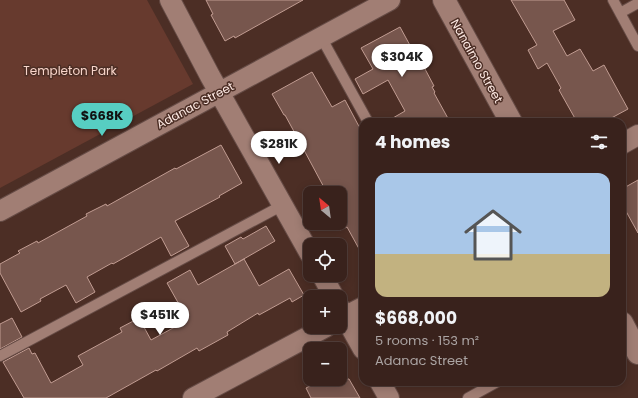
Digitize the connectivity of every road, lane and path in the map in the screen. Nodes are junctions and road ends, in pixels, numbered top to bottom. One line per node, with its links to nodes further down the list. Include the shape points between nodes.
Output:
1 (170, 0): 9 (street)
2 (390, 0): 7 (street, Adanac Street)
3 (444, 0): 11 (main road, Nanaimo Street)
4 (613, 0): 6 (lane)
5 (638, 3): 6 (lane)
6 (620, 13): 8 (lane)
7 (321, 37): 9 (street, Adanac Street); 10 (lane)
8 (638, 46)
9 (219, 92): 14 (street); 15 (street, Adanac Street)
10 (366, 118)
11 (509, 118)
12 (638, 135): 13 (street)
13 (626, 142)
14 (282, 205): 16 (street); 24 (lane)
15 (0, 211)
16 (303, 242)
17 (359, 309): 18 (street)
18 (347, 313)
19 (347, 323): 22 (street)
20 (626, 330): 23 (main road)
21 (313, 334): 27 (street)
22 (359, 343)
23 (638, 352)
24 (0, 356)
25 (382, 386): 28 (street)
26 (490, 386): 29 (lane)
27 (193, 398)
28 (389, 398)
29 (468, 398)

